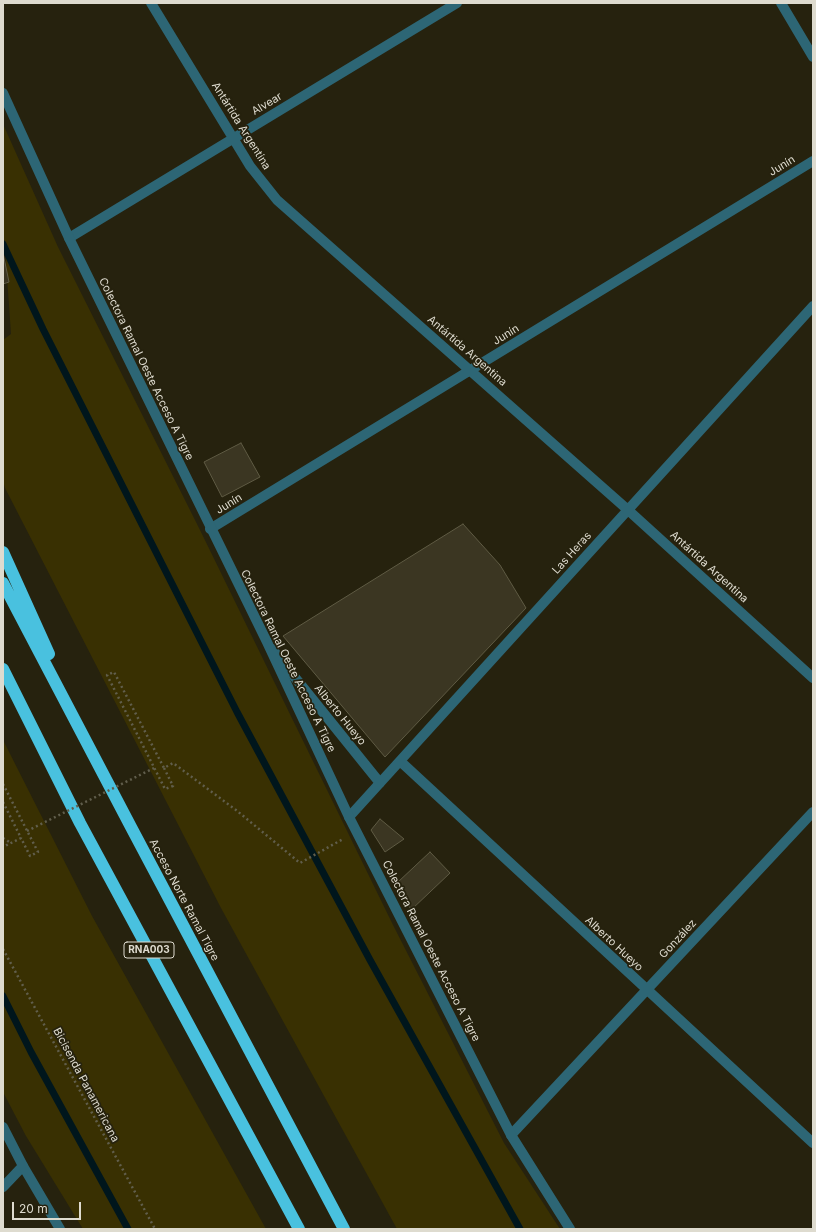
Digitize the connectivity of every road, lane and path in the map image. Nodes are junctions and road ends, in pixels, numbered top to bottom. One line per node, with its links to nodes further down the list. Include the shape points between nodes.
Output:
1 (151, 3): 6 (street, Antártida Argentina)
2 (457, 3): 6 (street, Alvear)
3 (781, 3): 4 (street)
4 (813, 57)
5 (3, 93): 8 (street, Colectora Ramal Oeste Acceso A Tigre)
6 (233, 139): 8 (street, Alvear); 10 (street, Antártida Argentina, via 250,166 277,200)
7 (813, 161): 10 (street, Junín)
8 (69, 238): 12 (street, Colectora Ramal Oeste Acceso A Tigre)
9 (813, 306): 11 (street, Las Heras)
10 (471, 370): 11 (street, Antártida Argentina); 12 (street, Junín)
11 (628, 510): 17 (street, Antártida Argentina); 18 (street, Las Heras)
12 (210, 529): 15 (street, Colectora Ramal Oeste Acceso A Tigre)
13 (3, 552): 21 (highway)
14 (3, 583): 21 (highway, Acceso Norte Ramal Tigre / RNA003)
15 (267, 642): 22 (street, Alberto Hueyo); 26 (street, Colectora Ramal Oeste Acceso A Tigre)
16 (3, 669): 42 (highway, RNA003, via 80,823)
17 (813, 678)
18 (400, 761): 22 (street, Las Heras); 34 (street, Alberto Hueyo)
19 (154, 768): 20 (path, via 165,789 172,786); 20 (path, via 107,675 114,672); 27 (path, bridge)
20 (164, 768): 28 (path, via 173,763 236,810 300,863)
21 (102, 770): 43 (highway, Acceso Norte Ramal Tigre / RNA003)
22 (380, 783): 26 (street, Las Heras)
23 (3, 784): 27 (path)
24 (3, 802): 30 (path)
25 (813, 812): 34 (street, González)
26 (349, 817): 28 (street, Colectora Ramal Oeste Acceso A Tigre)
27 (27, 831): 30 (path, via 38,852 30,856)
28 (356, 831): 36 (street, Colectora Ramal Oeste Acceso A Tigre)
29 (3, 838): 31 (path)
30 (21, 838): 31 (path)
31 (11, 843): 32 (path)
32 (3, 847)
33 (3, 949): 41 (path, Bicisenda Panamericana)
34 (646, 990): 36 (street, González); 37 (street, Alberto Hueyo)
35 (3, 1127): 38 (street)
36 (511, 1135): 44 (street, Colectora Ramal Oeste Acceso A Tigre)
37 (813, 1143)
38 (23, 1166): 39 (street); 40 (street)
39 (3, 1187)
40 (60, 1229)
41 (155, 1229)
42 (299, 1229)
43 (344, 1229)
44 (570, 1229)

